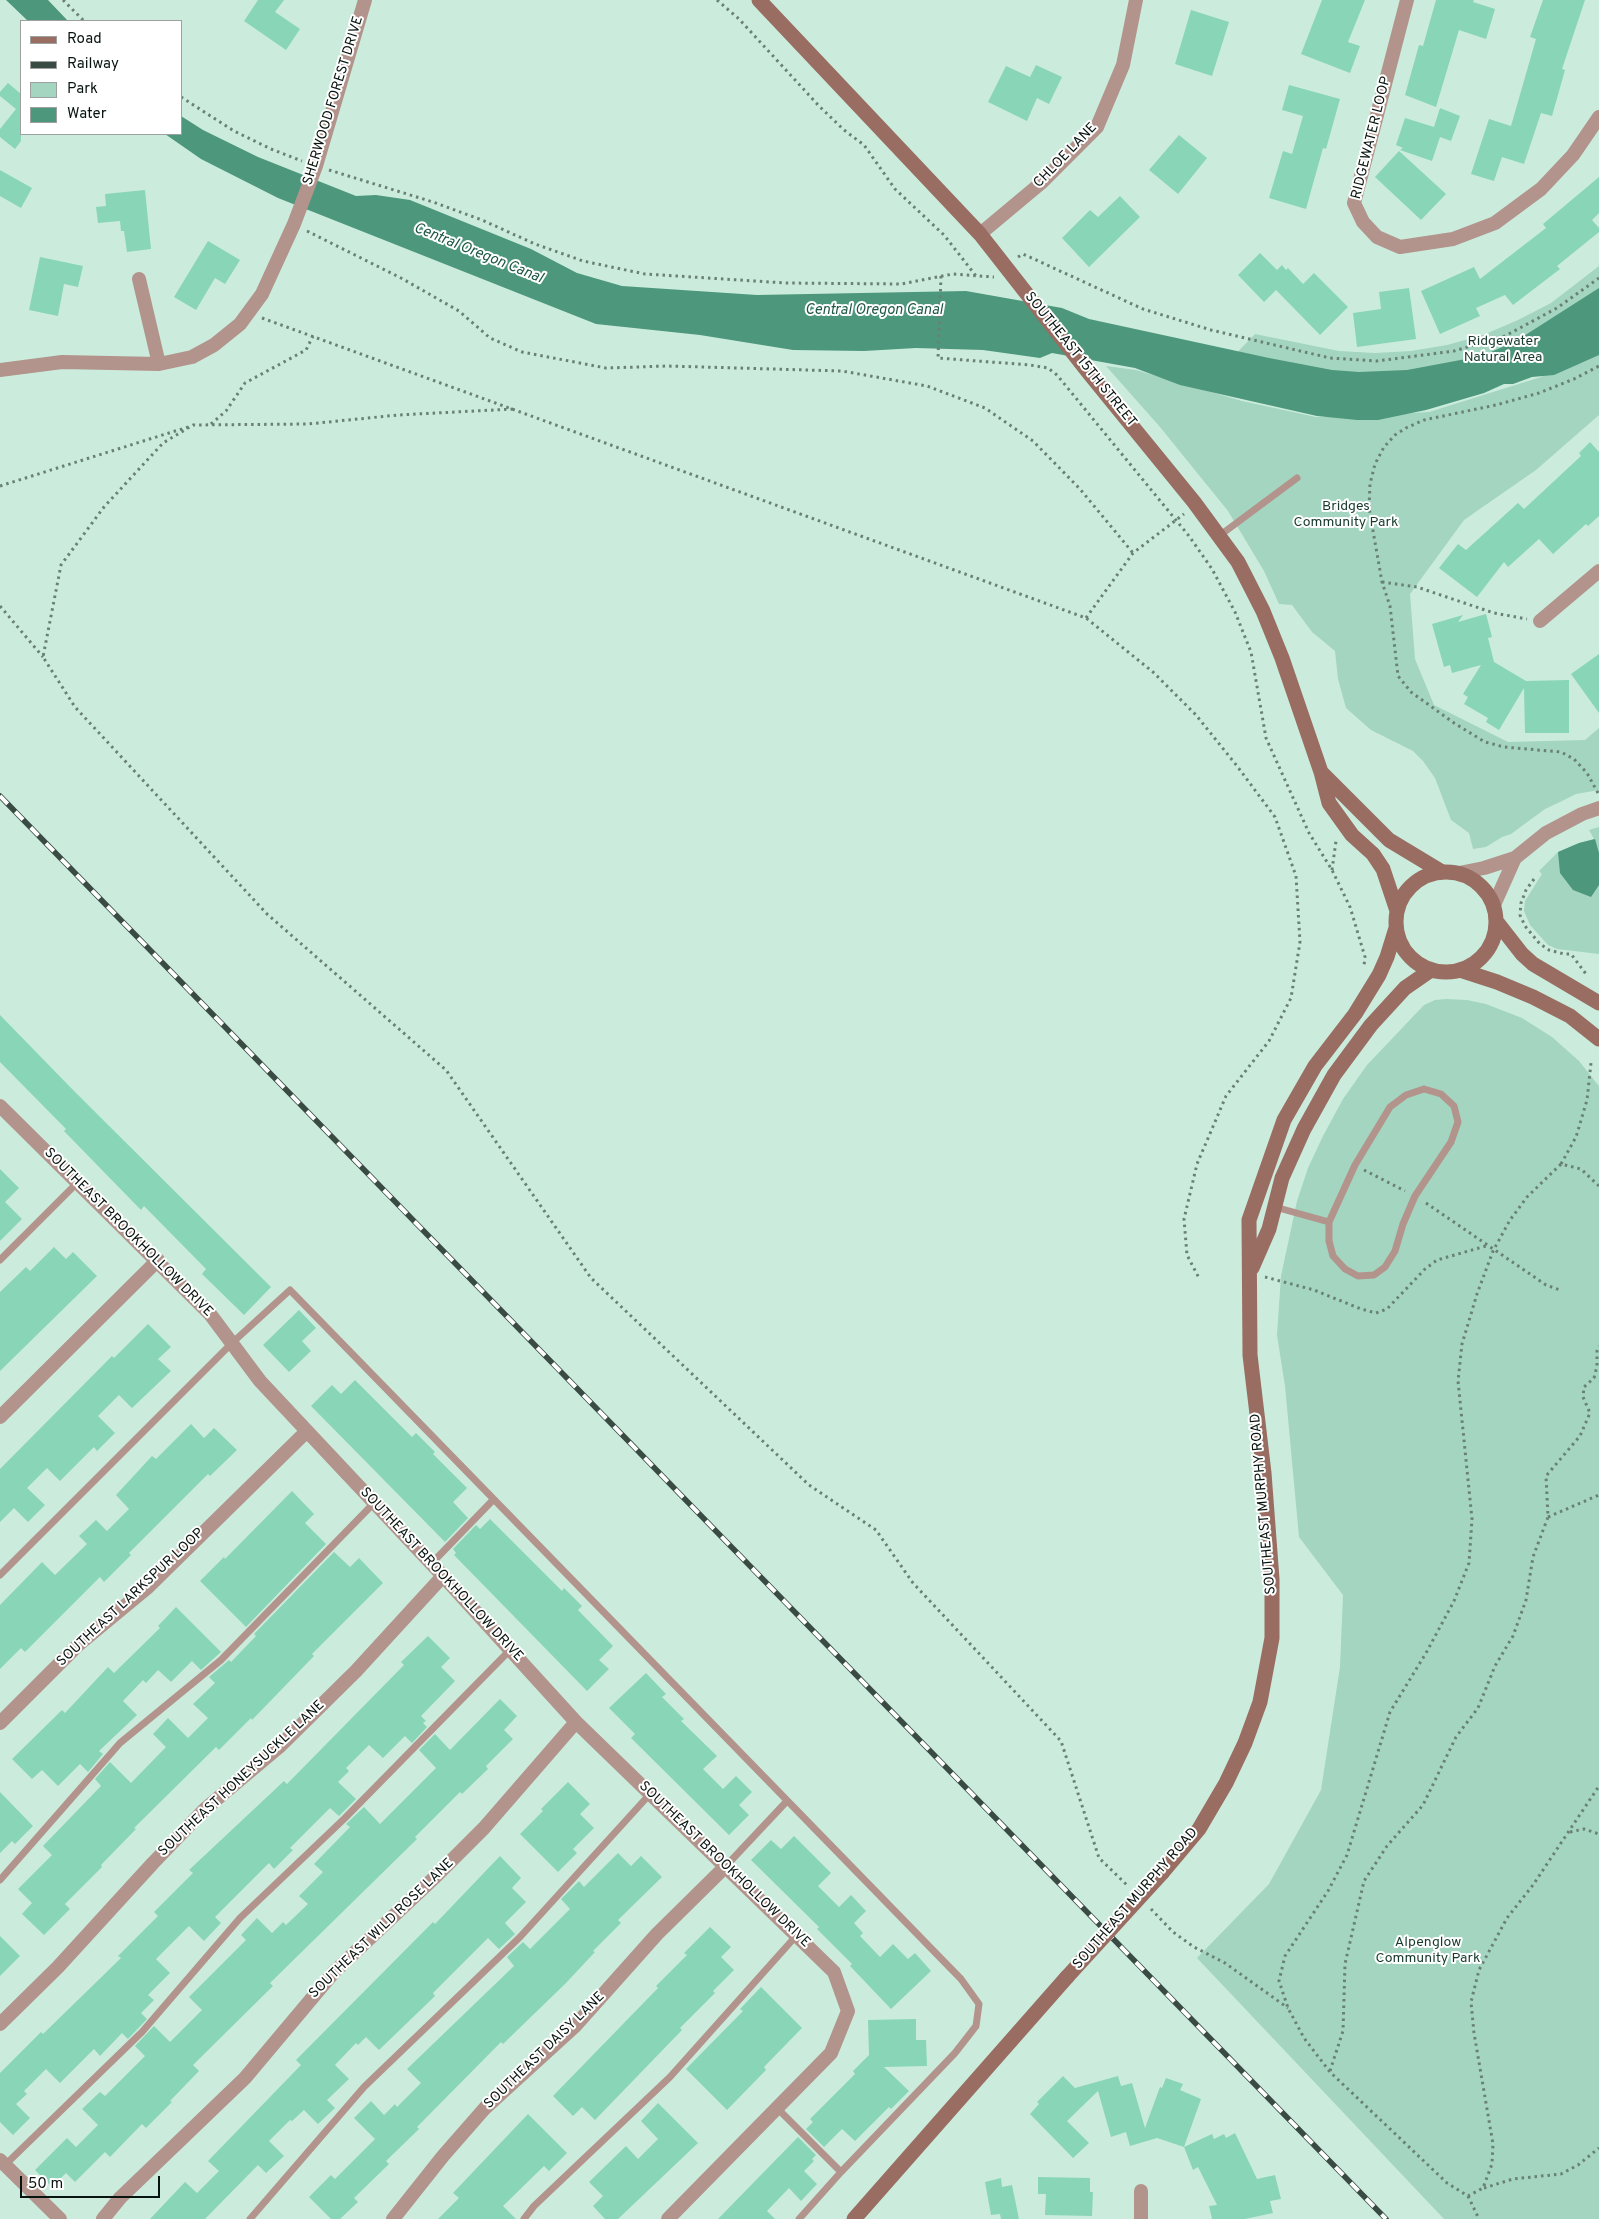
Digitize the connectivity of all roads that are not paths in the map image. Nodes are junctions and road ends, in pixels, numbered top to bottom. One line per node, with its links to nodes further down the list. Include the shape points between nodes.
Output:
1 (365, 0): 8 (street, SHERWOOD FOREST DRIVE, via 315,168 262,294 240,324 214,345 192,357)
2 (759, 0): 6 (main road, SOUTHEAST 15TH STREET)
3 (1136, 0): 6 (street, CHLOE LANE, via 1123,65 1097,127 1042,184)
4 (1408, 0): 5 (street, RIDGEWATER LOOP, via 1354,203 1363,222 1377,237 1400,246 1453,239 1495,223 1541,189 1572,155)
5 (1599, 117)
6 (980, 234): 11 (main road, SOUTHEAST 15TH STREET)
7 (139, 280): 8 (street)
8 (159, 364): 9 (street, SHERWOOD FOREST DRIVE, via 62,362)
9 (0, 370)
10 (1297, 478): 11 (lane)
11 (1219, 536): 14 (main road, SOUTHEAST 15TH STREET, via 1238,562 1263,611)
12 (1599, 571): 13 (street)
13 (1540, 621)
14 (1321, 772): 17 (main road, SOUTHEAST 15TH STREET, via 1389,840); 20 (main road, SOUTHEAST 15TH STREET, via 1329,803 1384,868)
15 (1599, 808): 16 (street, via 1546,833)
16 (1515, 858): 18 (street); 19 (street)
17 (1442, 872): 18 (main road); 20 (main road, via 1413,884)
18 (1459, 873): 19 (main road, via 1474,879)
19 (1494, 905): 21 (main road)
20 (1397, 911): 22 (main road)
21 (1497, 922): 24 (main road, via 1487,952 1475,964); 25 (main road, via 1533,964)
22 (1396, 928): 23 (main road, via 1408,954); 33 (main road, SOUTHEAST MURPHY ROAD, via 1379,976 1315,1066 1284,1120 1249,1220)
23 (1431, 970): 24 (main road); 29 (main road, SOUTHEAST MURPHY ROAD, via 1405,988 1371,1025 1334,1075 1282,1178)
24 (1460, 970): 26 (main road, via 1533,996 1570,1016)
25 (1599, 1003)
26 (1599, 1039)
27 (0, 1106): 28 (street, SOUTHEAST BROOKHOLLOW DRIVE)
28 (78, 1182): 31 (lane); 32 (street, SOUTHEAST BROOKHOLLOW DRIVE)
29 (1275, 1207): 30 (lane); 33 (main road, SOUTHEAST MURPHY ROAD)
30 (1329, 1222): 30 (lane, via 1355,1165 1390,1107 1406,1095 1424,1089 1441,1094 1454,1106 1458,1122 1451,1142 1415,1196 1395,1251 1385,1267 1374,1276 1358,1276 1345,1269 1334,1256 1328,1241)
31 (0, 1260)
32 (158, 1260): 34 (street, SOUTHEAST BROOKHOLLOW DRIVE, via 210,1314); 35 (street)
33 (1249, 1274): 62 (main road, SOUTHEAST MURPHY ROAD, bridge, via 1250,1355 1264,1473 1272,1579 1272,1638 1260,1702 1246,1743 1199,1829)
34 (232, 1343): 36 (street, SOUTHEAST BROOKHOLLOW DRIVE); 37 (lane, via 290,1290); 40 (lane)
35 (0, 1417)
36 (306, 1432): 38 (street, SOUTHEAST BROOKHOLLOW DRIVE); 44 (street, SOUTHEAST LARKSPUR LOOP, via 148,1586 79,1644)
37 (493, 1500): 39 (lane); 46 (lane)
38 (374, 1503): 39 (street, SOUTHEAST BROOKHOLLOW DRIVE); 48 (lane, via 221,1660 120,1743)
39 (431, 1564): 41 (street, SOUTHEAST BROOKHOLLOW DRIVE)
40 (0, 1575)
41 (443, 1576): 42 (street, SOUTHEAST BROOKHOLLOW DRIVE); 50 (street, SOUTHEAST HONEYSUCKLE LANE, via 335,1692 278,1747 205,1809 58,1968)
42 (510, 1650): 43 (street, SOUTHEAST BROOKHOLLOW DRIVE); 52 (lane, via 345,1818 240,1918 142,2032)
43 (576, 1722): 45 (street, SOUTHEAST BROOKHOLLOW DRIVE); 56 (street, SOUTHEAST WILD ROSE LANE, via 484,1828 334,1972 245,2078 120,2198)
44 (0, 1723)
45 (650, 1794): 47 (street, SOUTHEAST BROOKHOLLOW DRIVE); 57 (lane, via 520,1937 364,2087)
46 (787, 1801): 47 (lane); 53 (lane, via 960,1979 979,2004 976,2026 955,2053)
47 (725, 1867): 49 (street, SOUTHEAST BROOKHOLLOW DRIVE); 58 (street, SOUTHEAST DAISY LANE, via 657,1934 575,2026 485,2108)
48 (0, 1880)
49 (796, 1936): 51 (street, SOUTHEAST BROOKHOLLOW DRIVE, via 834,1972 848,2011 831,2053); 59 (lane, via 670,2077)
50 (0, 2024)
51 (777, 2108): 53 (lane); 60 (street)
52 (3, 2163): 55 (street)
53 (841, 2172): 61 (lane)
54 (1142, 2191): 63 (street)
55 (60, 2219)
56 (103, 2219)
57 (250, 2219)
58 (393, 2219)
59 (524, 2219)
60 (668, 2219)
61 (799, 2219)
62 (854, 2219)
63 (1141, 2219)

